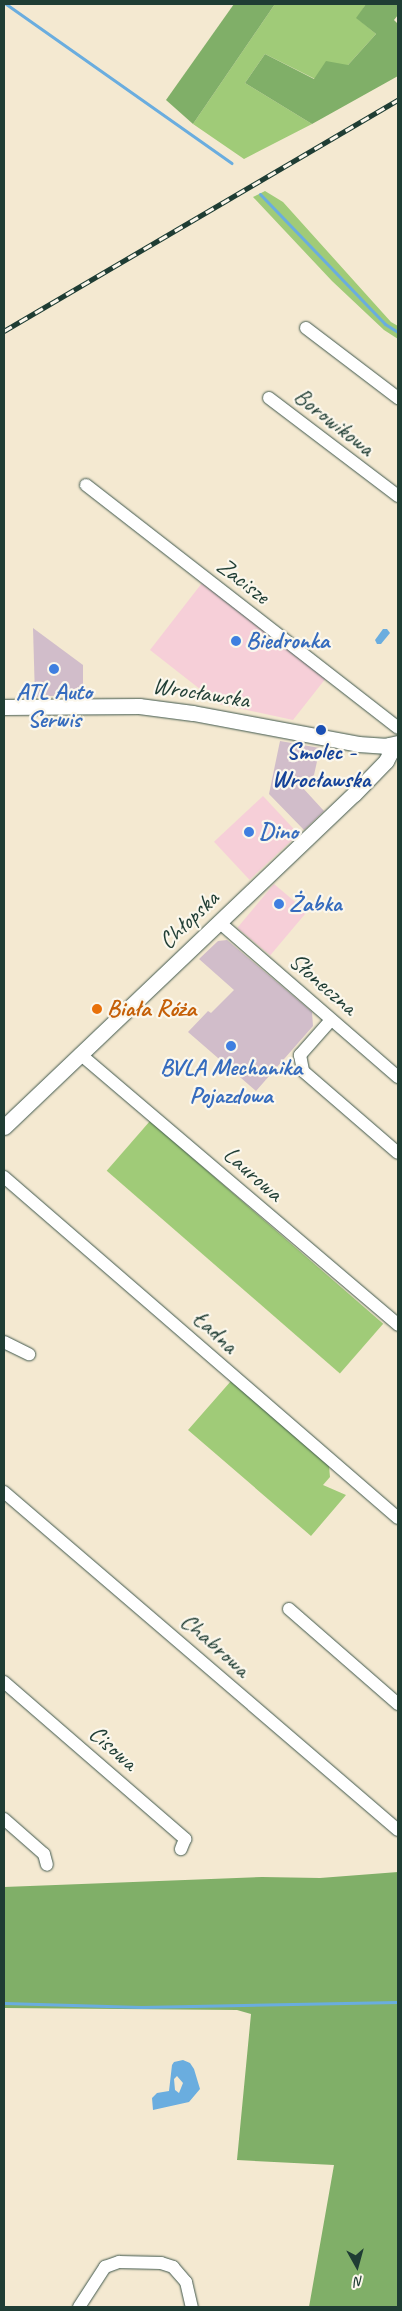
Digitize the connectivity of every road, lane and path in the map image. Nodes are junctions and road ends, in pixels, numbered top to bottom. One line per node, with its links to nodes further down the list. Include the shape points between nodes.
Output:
1 (306, 328): 3 (street)
2 (269, 398): 5 (street, Borowikowa)
3 (398, 398)
4 (86, 485): 7 (street, Zacisze)
5 (398, 496)
6 (4, 707): 8 (street, Wrocławska, via 138,706 193,713 345,742 372,746)
7 (398, 728)
8 (394, 744): 9 (street, Chłopska, via 383,765)
9 (219, 922): 10 (street, Słoneczna); 11 (street, Chłopska)
10 (331, 1020): 12 (street, Słoneczna); 14 (street, via 300,1055 303,1071)
11 (80, 1054): 13 (street, Chłopska); 16 (street, Laurowa)
12 (398, 1077)
13 (4, 1127)
14 (398, 1152)
15 (4, 1177): 20 (street, Ładna)
16 (398, 1325)
17 (4, 1342): 18 (street)
18 (29, 1354)
19 (4, 1492): 25 (street, Chabrowa)
20 (398, 1518)
21 (289, 1609): 23 (street)
22 (4, 1682): 26 (street, Cisowa, via 185,1839)
23 (398, 1704)
24 (4, 1820): 27 (street, via 44,1854)
25 (398, 1830)
26 (181, 1849)
27 (47, 1865)
28 (79, 2307): 29 (street, via 104,2267 119,2262 173,2267 186,2282)
29 (192, 2307)

